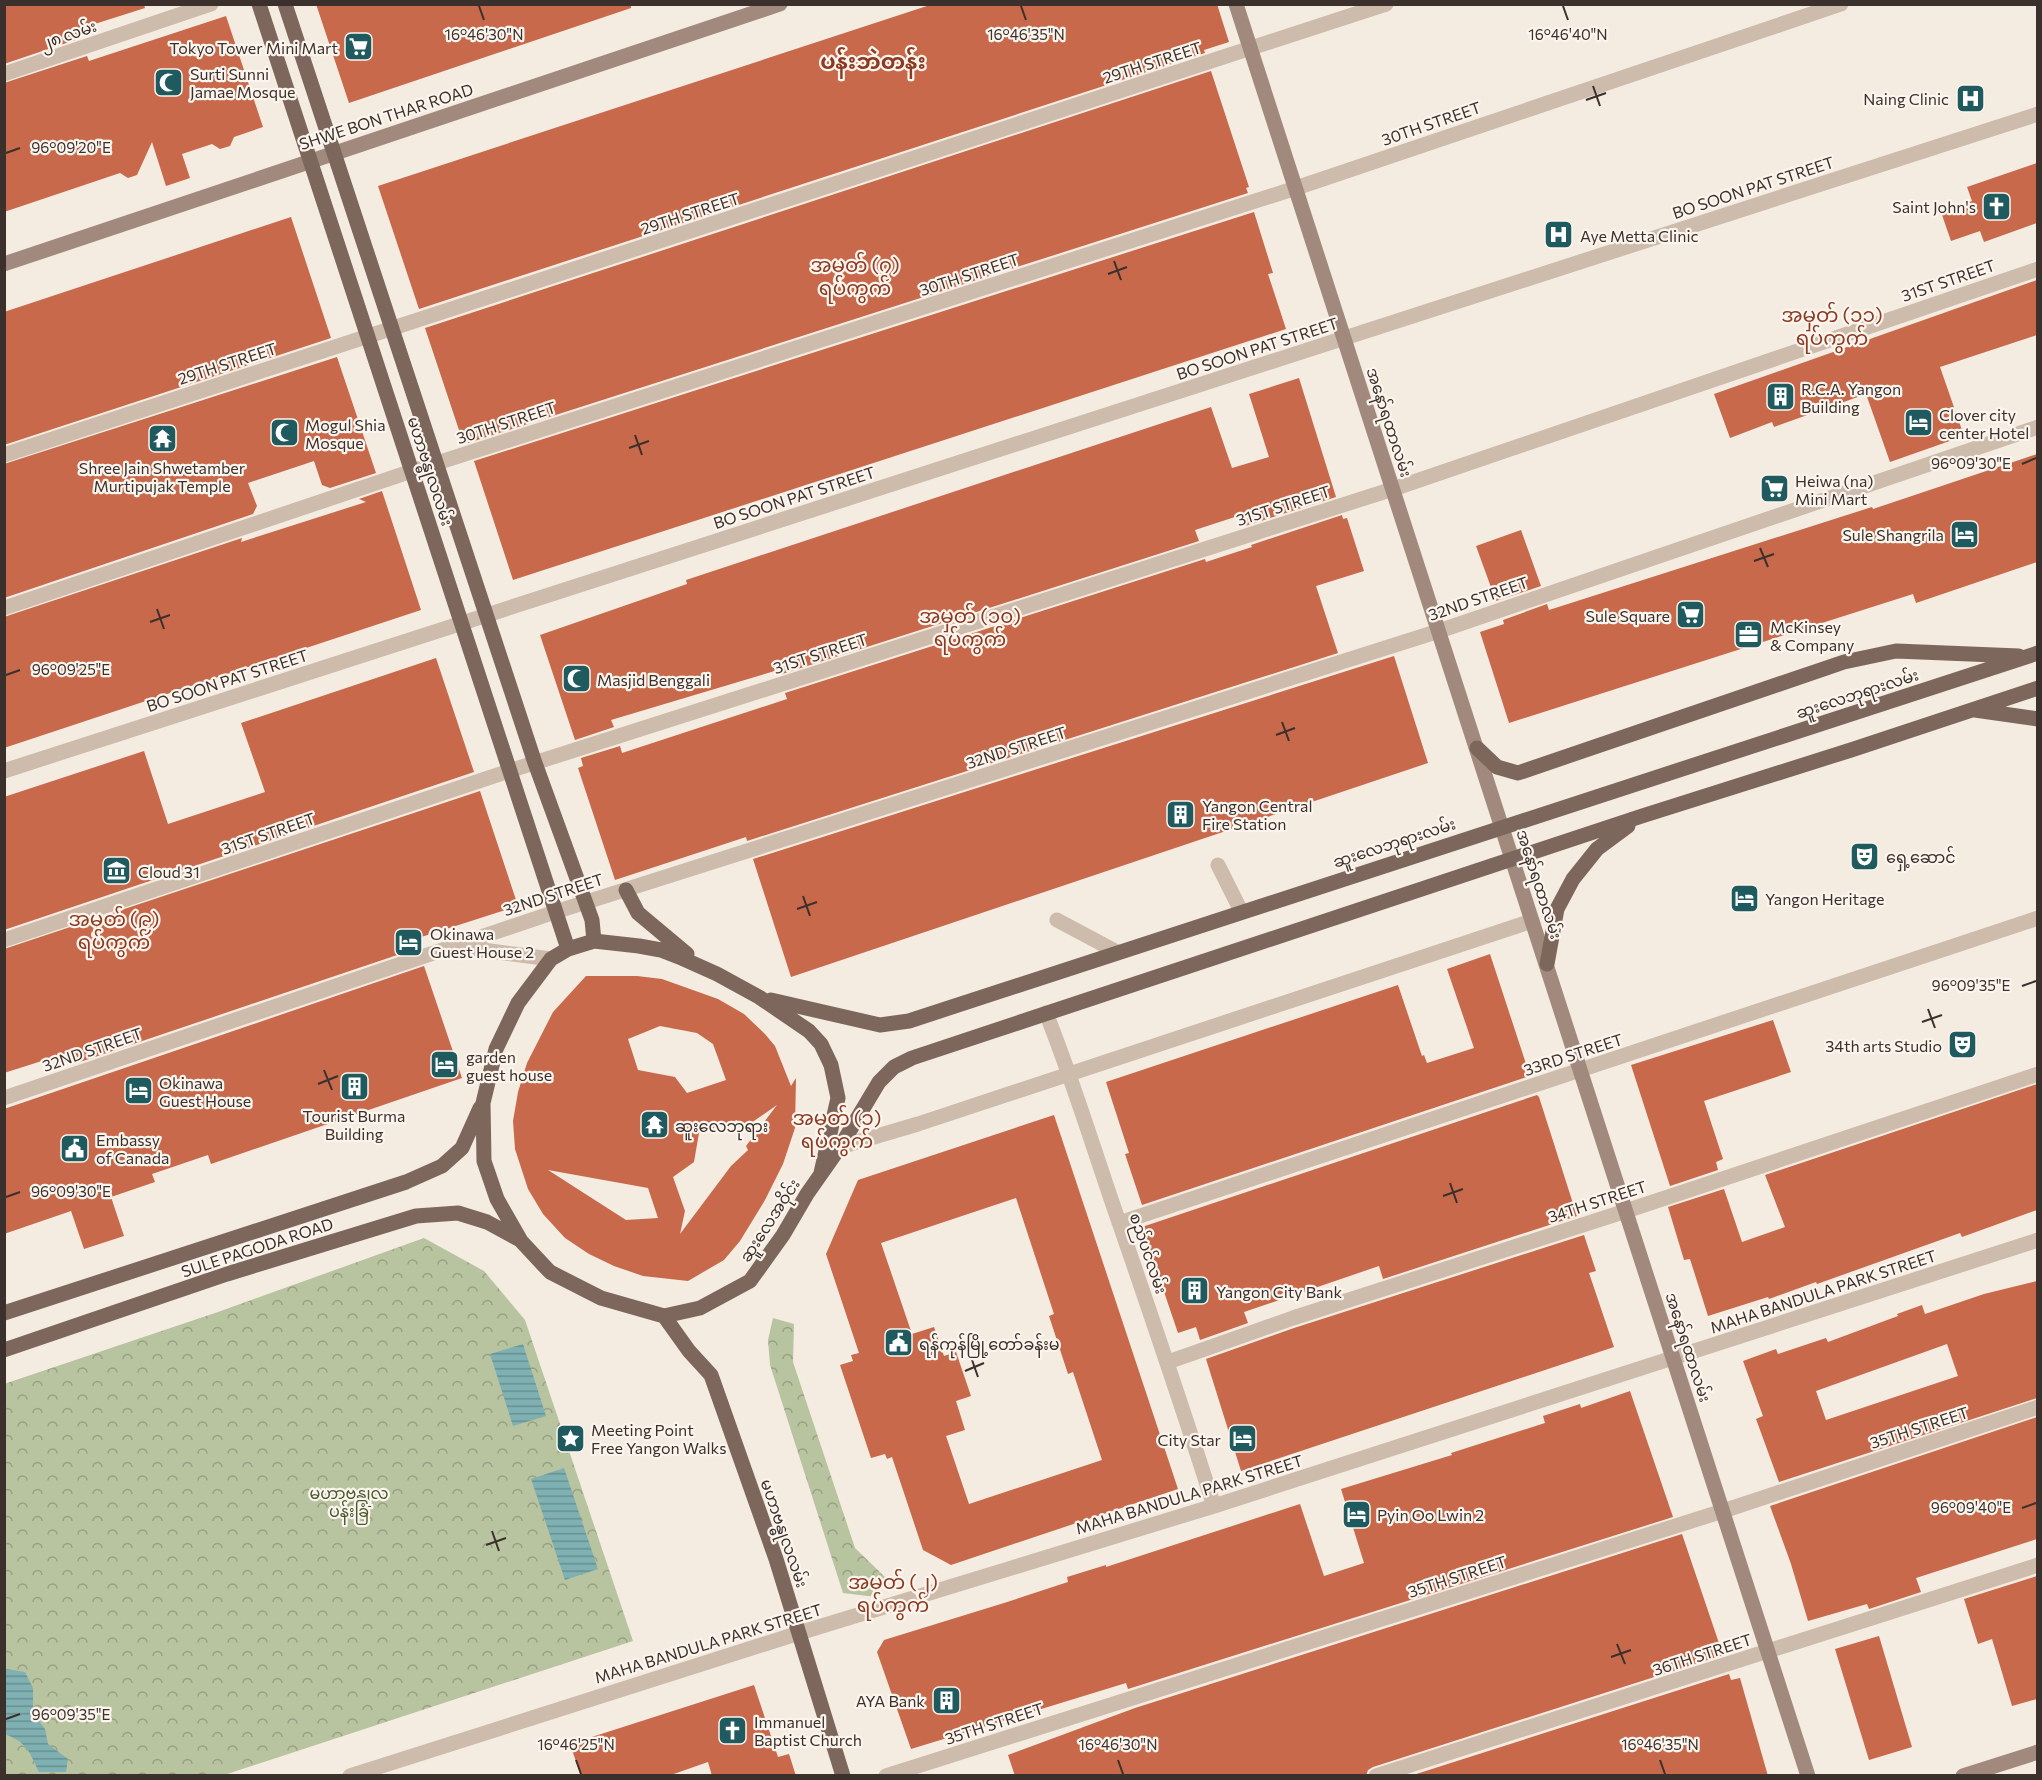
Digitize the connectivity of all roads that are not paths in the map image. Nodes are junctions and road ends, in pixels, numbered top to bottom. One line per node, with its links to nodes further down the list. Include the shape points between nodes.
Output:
1 (211, 4): 9 (street, ၂၈ လမ်း)
2 (259, 4): 12 (main road, မဟာဗန္ဓုလလမ်း)
3 (285, 4): 11 (main road, မဟာဗန္ဓုလလမ်း)
4 (780, 4): 11 (main road, SHWE BON THAR ROAD)
5 (1236, 4): 8 (main road, အနော်ရထာလမ်း)
6 (1386, 4): 8 (street, 29TH STREET)
7 (1841, 4): 13 (street, 30TH STREET)
8 (1250, 49): 13 (main road, အနော်ရထာလမ်း); 16 (street, 29TH STREET)
9 (4, 74)
10 (2037, 114): 18 (street, BO SOON PAT STREET)
11 (333, 153): 12 (main road, SHWE BON THAR ROAD); 16 (main road, မဟာဗန္ဓုလလမ်း)
12 (311, 160): 14 (main road, SHWE BON THAR ROAD); 17 (main road, မဟာဗန္ဓုလလမ်း)
13 (1296, 188): 18 (main road, အနော်ရထာလမ်း); 21 (street, 30TH STREET)
14 (4, 264)
15 (2037, 269): 23 (street, 31ST STREET)
16 (392, 328): 17 (street, 29TH STREET); 21 (main road, မဟာဗန္ဓုလလမ်း)
17 (368, 336): 20 (street, 29TH STREET); 22 (main road, မဟာဗန္ဓုလလမ်း)
18 (1344, 338): 23 (main road, အနော်ရထာလမ်း); 25 (street, BO SOON PAT STREET)
19 (2037, 427): 27 (street, 32ND STREET)
20 (4, 455)
21 (437, 464): 22 (street, 30TH STREET); 25 (main road, မဟာဗန္ဓုလလမ်း)
22 (412, 471): 24 (street, 30TH STREET); 26 (main road, မဟာဗန္ဓုလလမ်း)
23 (1393, 489): 27 (main road, အနော်ရထာလမ်း); 33 (street, 31ST STREET)
24 (4, 608)
25 (486, 615): 26 (street, BO SOON PAT STREET); 33 (main road, မဟာဗန္ဓုလလမ်း)
26 (461, 623): 34 (street, BO SOON PAT STREET); 35 (main road, မဟာဗန္ဓုလလမ်း)
27 (1439, 631): 32 (main road, အနော်ရထာလမ်း); 40 (street, 32ND STREET)
28 (2033, 654): 32 (main road, via 1896,651 1844,662 1518,773 1497,767); 37 (main road, ဆူးလေဘုရားလမ်း)
29 (2037, 688): 30 (main road)
30 (1972, 710): 31 (main road); 36 (main road)
31 (2037, 720)
32 (1478, 748): 37 (main road, အနော်ရထာလမ်း)
33 (535, 763): 35 (street, 31ST STREET); 41 (main road, မဟာဗန္ဓုလလမ်း)
34 (4, 771)
35 (509, 771): 43 (main road, မဟာဗန္ဓုလလမ်း); 47 (street, 31ST STREET)
36 (1642, 816): 38 (main road); 53 (main road, via 1597,849 1573,879 1557,909)
37 (1502, 826): 38 (main road, အနော်ရထာလမ်း); 42 (main road, ဆူးလေဘုရားလမ်း)
38 (1513, 860): 46 (main road, အနော်ရထာလမ်း); 56 (main road)
39 (1218, 865): 42 (street)
40 (626, 890): 41 (street, 32ND STREET); 54 (main road, via 638,913 650,925)
41 (586, 902): 43 (street, 32ND STREET); 48 (main road, မဟာဗန္ဓုလလမ်း)
42 (1241, 911): 51 (main road, ဆူးလေဘုရားလမ်း)
43 (555, 912): 49 (street, 32ND STREET); 50 (main road, မဟာဗန္ဓုလလမ်း)
44 (2037, 918): 57 (street, 33RD STREET)
45 (1057, 920): 51 (street)
46 (1532, 921): 53 (main road, အနော်ရထာလမ်း); 58 (street)
47 (4, 940)
48 (594, 941): 50 (main road, ဆူးလေအဝိုင်း); 54 (main road, via 660,950)
49 (453, 946): 52 (street); 60 (street, 32ND STREET)
50 (568, 949): 52 (main road, ဆူးလေအဝိုင်း)
51 (1117, 952): 55 (main road, ဆူးလေဘုရားလမ်း, via 909,1020 880,1025)
52 (551, 959): 61 (main road, ဆူးလေအဝိုင်း, via 518,1003 496,1049)
53 (1547, 964): 57 (main road, အနော်ရထာလမ်း)
54 (717, 974): 55 (main road)
55 (759, 997): 63 (main road, ဆူးလေအဝိုင်း, via 809,1030 831,1065 838,1098)
56 (1046, 1013): 58 (street, စည်ပင်လမ်း); 62 (main road, via 894,1067 879,1082)
57 (1581, 1070): 64 (main road, အနော်ရထာလမ်း); 65 (street, 33RD STREET)
58 (1070, 1074): 62 (street); 65 (street, စည်ပင်လမ်း)
59 (2037, 1074): 64 (street, 34TH STREET)
60 (4, 1098)
61 (483, 1103): 66 (main road, ဆူးလေအဝိုင်း, via 484,1161 497,1199); 68 (main road, SULE PAGODA ROAD, via 462,1148 442,1166 406,1182)
62 (840, 1148): 63 (main road)
63 (821, 1173): 69 (main road, ဆူးလေအဝိုင်း, via 750,1281 700,1308)
64 (1626, 1211): 71 (main road, အနော်ရထာလမ်း); 72 (street, 34TH STREET)
65 (1119, 1223): 72 (street, စည်ပင်လမ်း)
66 (521, 1240): 69 (main road, ဆူးလေအဝိုင်း, via 550,1272 601,1298); 70 (main road, SULE PAGODA ROAD, via 487,1222 458,1213 416,1216 227,1274)
67 (2037, 1240): 71 (street, MAHA BANDULA PARK STREET)
68 (4, 1312)
69 (664, 1316): 77 (main road, မဟာဗန္ဓုလလမ်း, via 688,1351 711,1375)
70 (4, 1350)
71 (1673, 1358): 74 (street, MAHA BANDULA PARK STREET); 75 (main road, အနော်ရထာလမ်း)
72 (1168, 1362): 74 (street, စည်ပင်လမ်း)
73 (2037, 1407): 75 (street, 35TH STREET)
74 (1214, 1506): 77 (street, MAHA BANDULA PARK STREET)
75 (1723, 1511): 78 (main road, အနော်ရထာလမ်း); 82 (street, 35TH STREET)
76 (2037, 1565): 78 (street, 36TH STREET)
77 (799, 1633): 80 (street, MAHA BANDULA PARK STREET); 81 (main road, မဟာဗန္ဓုလလမ်း)
78 (1768, 1652): 83 (street, 36TH STREET); 84 (main road, အနော်ရထာလမ်း)
79 (2037, 1752): 85 (main road)
80 (350, 1776)
81 (843, 1776)
82 (886, 1776)
83 (1376, 1776)
84 (1808, 1776)
85 (1963, 1776)

